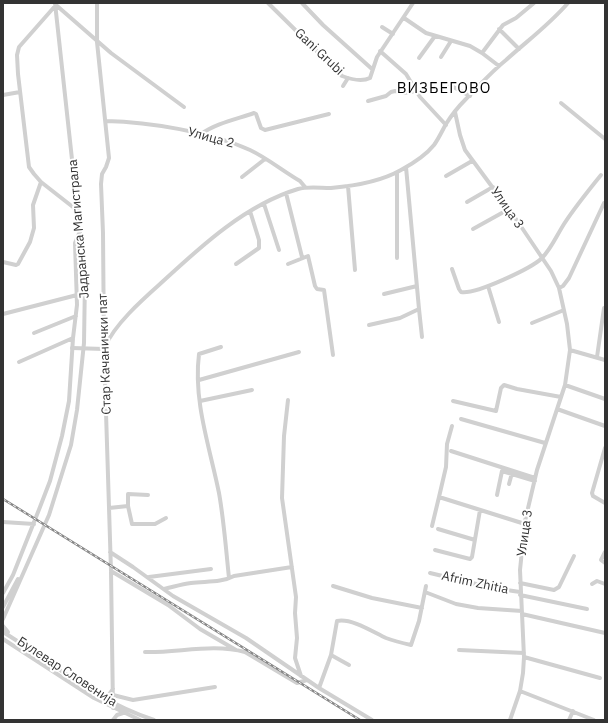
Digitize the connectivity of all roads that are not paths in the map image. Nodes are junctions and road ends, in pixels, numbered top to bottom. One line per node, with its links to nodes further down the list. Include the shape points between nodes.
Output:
1 (96, 3): 14 (street, Стар Качанички пат)
2 (268, 3): 22 (street, Gani Grubi, via 339,73)
3 (302, 3): 21 (street, Gani Grubi)
4 (413, 3): 8 (street, Gani Grubi)
5 (534, 3): 10 (street)
6 (568, 3): 15 (street, via 550,24)
7 (56, 4): 14 (street); 25 (street, via 19,46); 54 (street, Јадранска Магистрала)
8 (404, 18): 11 (street, Gani Grubi); 12 (street, via 426,33)
9 (382, 27): 11 (street)
10 (499, 29): 15 (street); 17 (street)
11 (393, 34): 16 (street, Gani Grubi)
12 (436, 36): 13 (street); 19 (street)
13 (451, 41): 17 (street, via 463,43); 18 (street)
14 (98, 42): 31 (street); 34 (street, Стар Качанички пат)
15 (519, 49): 20 (street)
16 (380, 51): 21 (street, Gani Grubi); 26 (street, via 406,74)
17 (482, 53): 20 (street)
18 (441, 57)
19 (419, 58)
20 (499, 66): 28 (street)
21 (372, 68): 22 (street, Gani Grubi, via 369,79)
22 (348, 78): 24 (street)
23 (448, 84): 28 (street)
24 (343, 86)
25 (20, 92): 27 (street); 45 (street, via 29,167)
26 (416, 92): 29 (street, via 395,91); 35 (street)
27 (3, 95)
28 (470, 96): 32 (street)
29 (368, 101)
30 (561, 103): 37 (street)
31 (184, 107)
32 (455, 112): 35 (street); 39 (street, Улица 3, via 461,141)
33 (329, 114): 36 (street, via 265,130 261,128 254,113)
34 (106, 122): 36 (street, Улица 2, via 135,123); 85 (street, Стар Качанички пат, via 109,158 101,184)
35 (446, 125): 40 (street, via 434,146)
36 (201, 134): 38 (street, Улица 2, via 244,148)
37 (605, 139)
38 (265, 159): 44 (street); 47 (street, Улица 2)
39 (472, 161): 43 (street); 48 (street, Улица 3)
40 (406, 167): 41 (street); 67 (street)
41 (396, 172): 46 (street, via 380,179); 60 (street)
42 (601, 175): 61 (street, via 580,200)
43 (446, 176)
44 (242, 177)
45 (41, 182): 54 (street); 62 (street, via 33,205 34,228 30,242 18,264)
46 (348, 186): 47 (street); 66 (street)
47 (305, 187): 49 (street)
48 (494, 187): 50 (street); 53 (street, Улица 3)
49 (286, 193): 52 (street); 59 (street)
50 (467, 202)
51 (604, 203): 69 (street, via 569,278)
52 (264, 204): 55 (street); 58 (street)
53 (509, 209): 56 (street); 61 (street, Улица 3)
54 (78, 211): 57 (street, Јадранска Магистрала)
55 (250, 212): 63 (street, via 259,248); 85 (street, via 203,245 144,299 108,339)
56 (473, 229)
57 (80, 230): 71 (street, via 75,243); 124 (street, Јадранска Магистрала, via 85,279 85,315 77,410 64,466)
58 (279, 250)
59 (302, 257): 64 (street); 88 (street, via 308,256 315,286 324,290)
60 (397, 258)
61 (542, 258): 68 (street, via 533,265); 69 (street, Улица 3)
62 (3, 262)
63 (236, 264)
64 (288, 264)
65 (452, 269): 68 (street, via 461,292)
66 (355, 270)
67 (417, 286): 70 (street); 73 (street)
68 (488, 286): 77 (street)
69 (559, 288): 74 (street, Улица 3)
70 (384, 294)
71 (78, 295): 75 (street); 76 (street)
72 (604, 308): 89 (street)
73 (419, 309): 79 (street, via 400,318); 81 (street)
74 (564, 310): 78 (street); 86 (street, Улица 3)
75 (3, 314)
76 (76, 316): 80 (street); 82 (street)
77 (499, 322)
78 (532, 323)
79 (369, 325)
80 (34, 333)
81 (422, 337)
82 (73, 338): 84 (street); 91 (street)
83 (221, 347): 92 (street, via 199,354)
84 (72, 348): 85 (street, bridge); 119 (street, via 68,401 62,436 50,481)
85 (104, 350): 115 (street, Стар Качанички пат)
86 (570, 350): 89 (street); 93 (street, Улица 3)
87 (299, 352): 92 (street)
88 (333, 355)
89 (597, 357): 90 (street)
90 (605, 360)
91 (19, 362)
92 (199, 380): 98 (street)
93 (565, 385): 95 (street, Улица 3); 96 (street)
94 (252, 390): 98 (street)
95 (561, 397): 99 (street, via 504,385 496,411); 100 (street, Улица 3)
96 (605, 399)
97 (288, 400): 130 (street, via 282,498)
98 (200, 401): 135 (street, via 209,455 219,493)
99 (453, 401)
100 (557, 409): 103 (street); 104 (street, Улица 3)
101 (461, 419): 104 (street)
102 (452, 426): 112 (street)
103 (605, 426)
104 (545, 443): 108 (street, Улица 3)
105 (605, 448): 113 (street, via 592,493)
106 (451, 451): 108 (street)
107 (512, 474): 108 (street); 109 (street); 111 (street, via 502,471)
108 (535, 480): 120 (street, Улица 3)
109 (509, 484)
110 (148, 495): 114 (street, via 128,494)
111 (497, 496)
112 (439, 497): 116 (street); 121 (street)
113 (605, 503)
114 (128, 506): 115 (street); 117 (street, via 132,524 135,525 155,524)
115 (108, 508): 126 (street, Стар Качанички пат)
116 (480, 510): 120 (street); 123 (street)
117 (166, 518)
118 (3, 522): 119 (street)
119 (34, 524): 143 (street)
120 (525, 524): 136 (street, Улица 3)
121 (432, 526)
122 (438, 529): 123 (street)
123 (475, 540): 125 (street, via 470,559)
124 (36, 545): 145 (street); 149 (street)
125 (435, 550)
126 (110, 552): 132 (street, Стар Качанички пат); 134 (street)
127 (605, 552): 129 (street, via 601,560)
128 (574, 556): 136 (street, via 556,589)
129 (605, 563)
130 (292, 567): 135 (street); 161 (street, via 296,597 295,658)
131 (212, 568): 134 (street)
132 (111, 572): 155 (street, via 168,605 200,629); 166 (street, Стар Качанички пат)
133 (430, 572): 144 (street, Afrim Zhitia)
134 (148, 577): 141 (street)
135 (229, 578): 141 (street)
136 (520, 584): 144 (street, Улица 3)
137 (592, 584): 138 (street, via 595,581)
138 (605, 584)
139 (333, 586): 146 (street, via 372,598)
140 (426, 586): 142 (street)
141 (164, 589): 161 (street, via 246,638)
142 (425, 592): 146 (street); 148 (street, via 456,604)
143 (3, 593)
144 (520, 593): 147 (street, Afrim Zhitia); 148 (street, Улица 3)
145 (3, 607)
146 (422, 608): 158 (street, via 411,645 340,620 336,624)
147 (587, 609)
148 (522, 613): 152 (street); 159 (street, Улица 3)
149 (3, 618)
150 (3, 626): 154 (street)
151 (3, 632): 154 (street, Булевар Словенија)
152 (605, 633)
153 (3, 640): 171 (street, Булевар Словенија)
154 (18, 640): 169 (street, Булевар Словенија)
155 (236, 650): 157 (street); 163 (street, via 244,652 297,683)
156 (459, 650): 159 (street)
157 (145, 652)
158 (331, 655): 160 (street); 165 (street)
159 (524, 655): 162 (street); 167 (street, Улица 3)
160 (349, 665)
161 (301, 676): 163 (street)
162 (600, 678)
163 (307, 680): 165 (street)
164 (215, 687): 168 (street, via 133,700)
165 (320, 688): 177 (street)
166 (113, 689): 168 (street, Стар Качанички пат); 169 (street, via 108,696)
167 (520, 691): 172 (street); 178 (street, Улица 3)
168 (113, 695): 170 (street, Стар Качанички пат)
169 (102, 697): 170 (street, Булевар Словенија)
170 (113, 703): 171 (street, Стар Качанички пат); 176 (street, Булевар Словенија)
171 (113, 708): 173 (street, Булевар Словенија)
172 (572, 711): 179 (street); 180 (street)
173 (123, 713): 174 (street); 175 (street, Булевар Словенија)
174 (113, 720)
175 (140, 720)
176 (154, 720)
177 (372, 720)
178 (510, 720)
179 (569, 720)
180 (594, 720)

